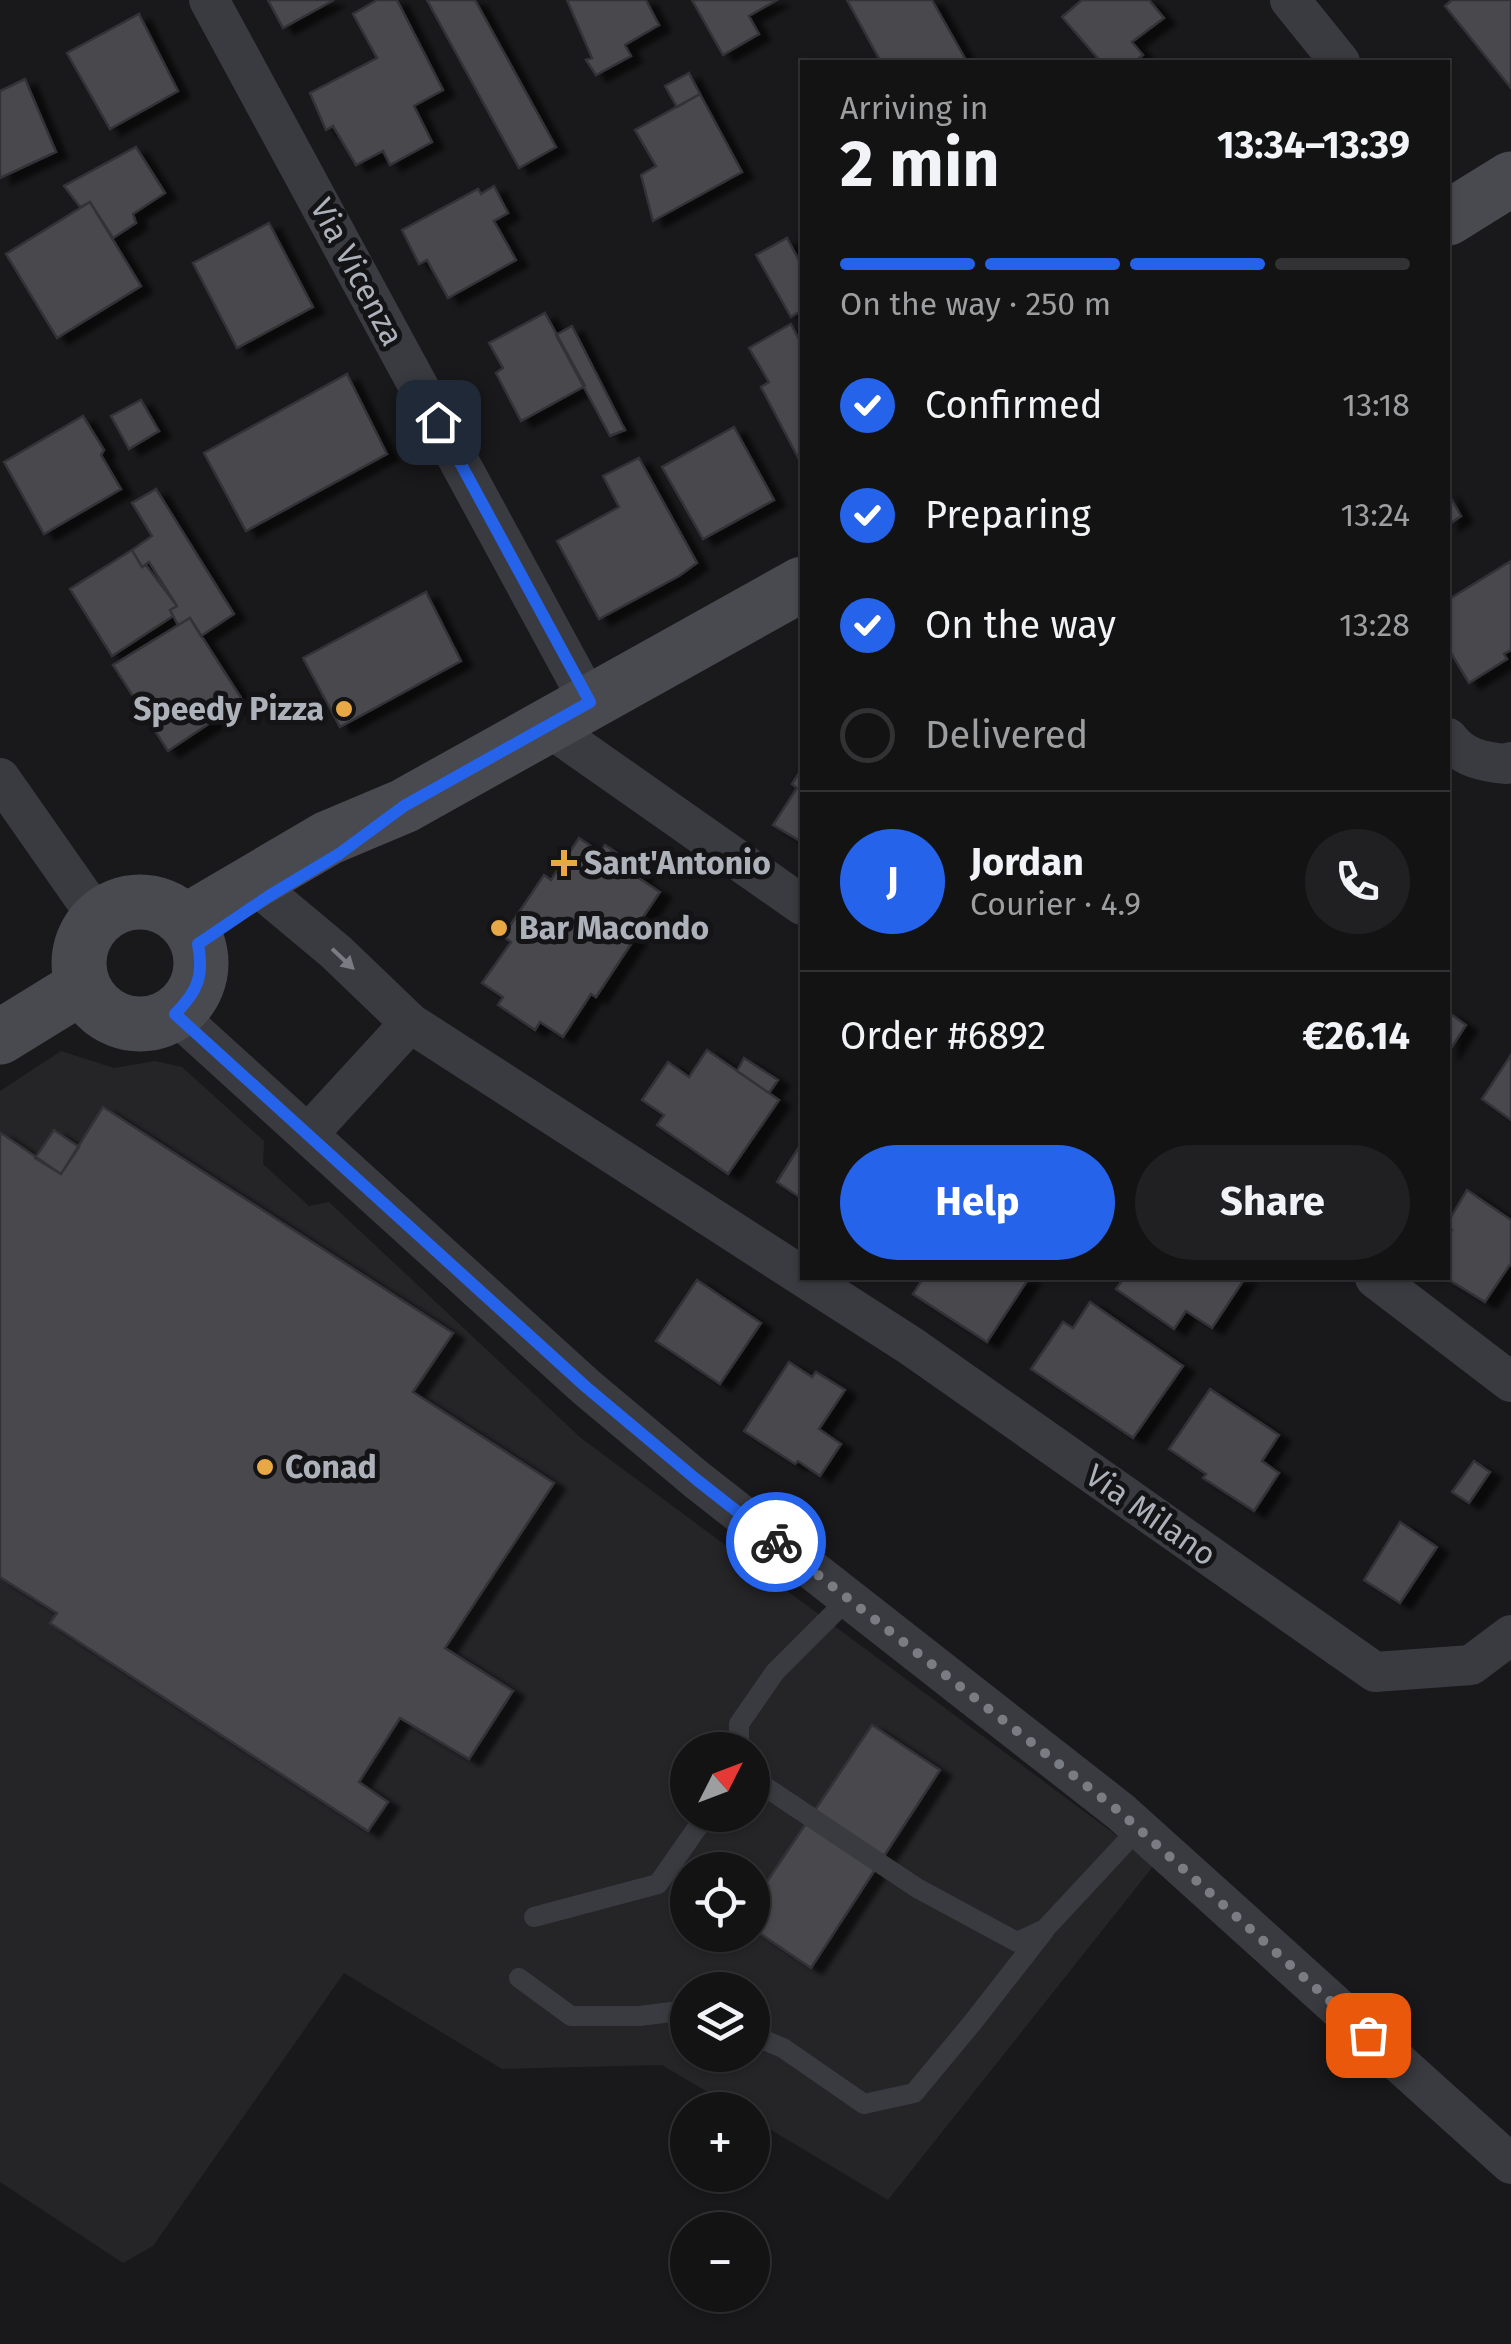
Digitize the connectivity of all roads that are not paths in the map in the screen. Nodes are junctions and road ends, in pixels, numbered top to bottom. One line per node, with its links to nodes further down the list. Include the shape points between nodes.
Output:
1 (209, 0): 7 (street, Via Vicenza)
2 (1290, 0): 3 (street)
3 (1338, 60)
4 (1511, 180): 5 (main road)
5 (1451, 209)
6 (800, 585): 7 (main road)
7 (568, 714): 11 (main road); 13 (street)
8 (1450, 742): 9 (street, via 1478,762)
9 (1511, 762)
10 (0, 778): 14 (street)
11 (404, 806): 12 (main road); 15 (main road, via 328,838)
12 (269, 896): 15 (main road); 18 (street, Via Milano, one-way to 18)
13 (800, 903)
14 (98, 918): 15 (main road, via 132,902 152,903 170,910); 16 (main road, via 80,950)
15 (192, 933): 17 (main road, via 201,963 198,983)
16 (82, 986): 17 (main road, via 105,1014 122,1022 140,1025); 19 (main road)
17 (175, 1014): 20 (street)
18 (410, 1023): 20 (street); 21 (street, Via Milano)
19 (0, 1037)
20 (308, 1134): 25 (street, via 586,1387)
21 (800, 1274)
22 (809, 1280): 26 (street, Via Milano, via 1375,1672 1471,1665)
23 (1378, 1280): 24 (street)
24 (1511, 1382)
25 (848, 1599): 27 (lane, via 774,1672); 29 (street)
26 (1511, 1635)
27 (739, 1732)
28 (770, 1790): 32 (lane, via 917,1888 1017,1942)
29 (1139, 1828): 32 (lane); 36 (street)
30 (694, 1832): 31 (lane, via 658,1884)
31 (534, 1916)
32 (1045, 1930): 35 (lane, via 914,2093 864,2104)
33 (519, 1978): 34 (lane, via 570,2016)
34 (670, 2012)
35 (770, 2043)
36 (1511, 2164)

